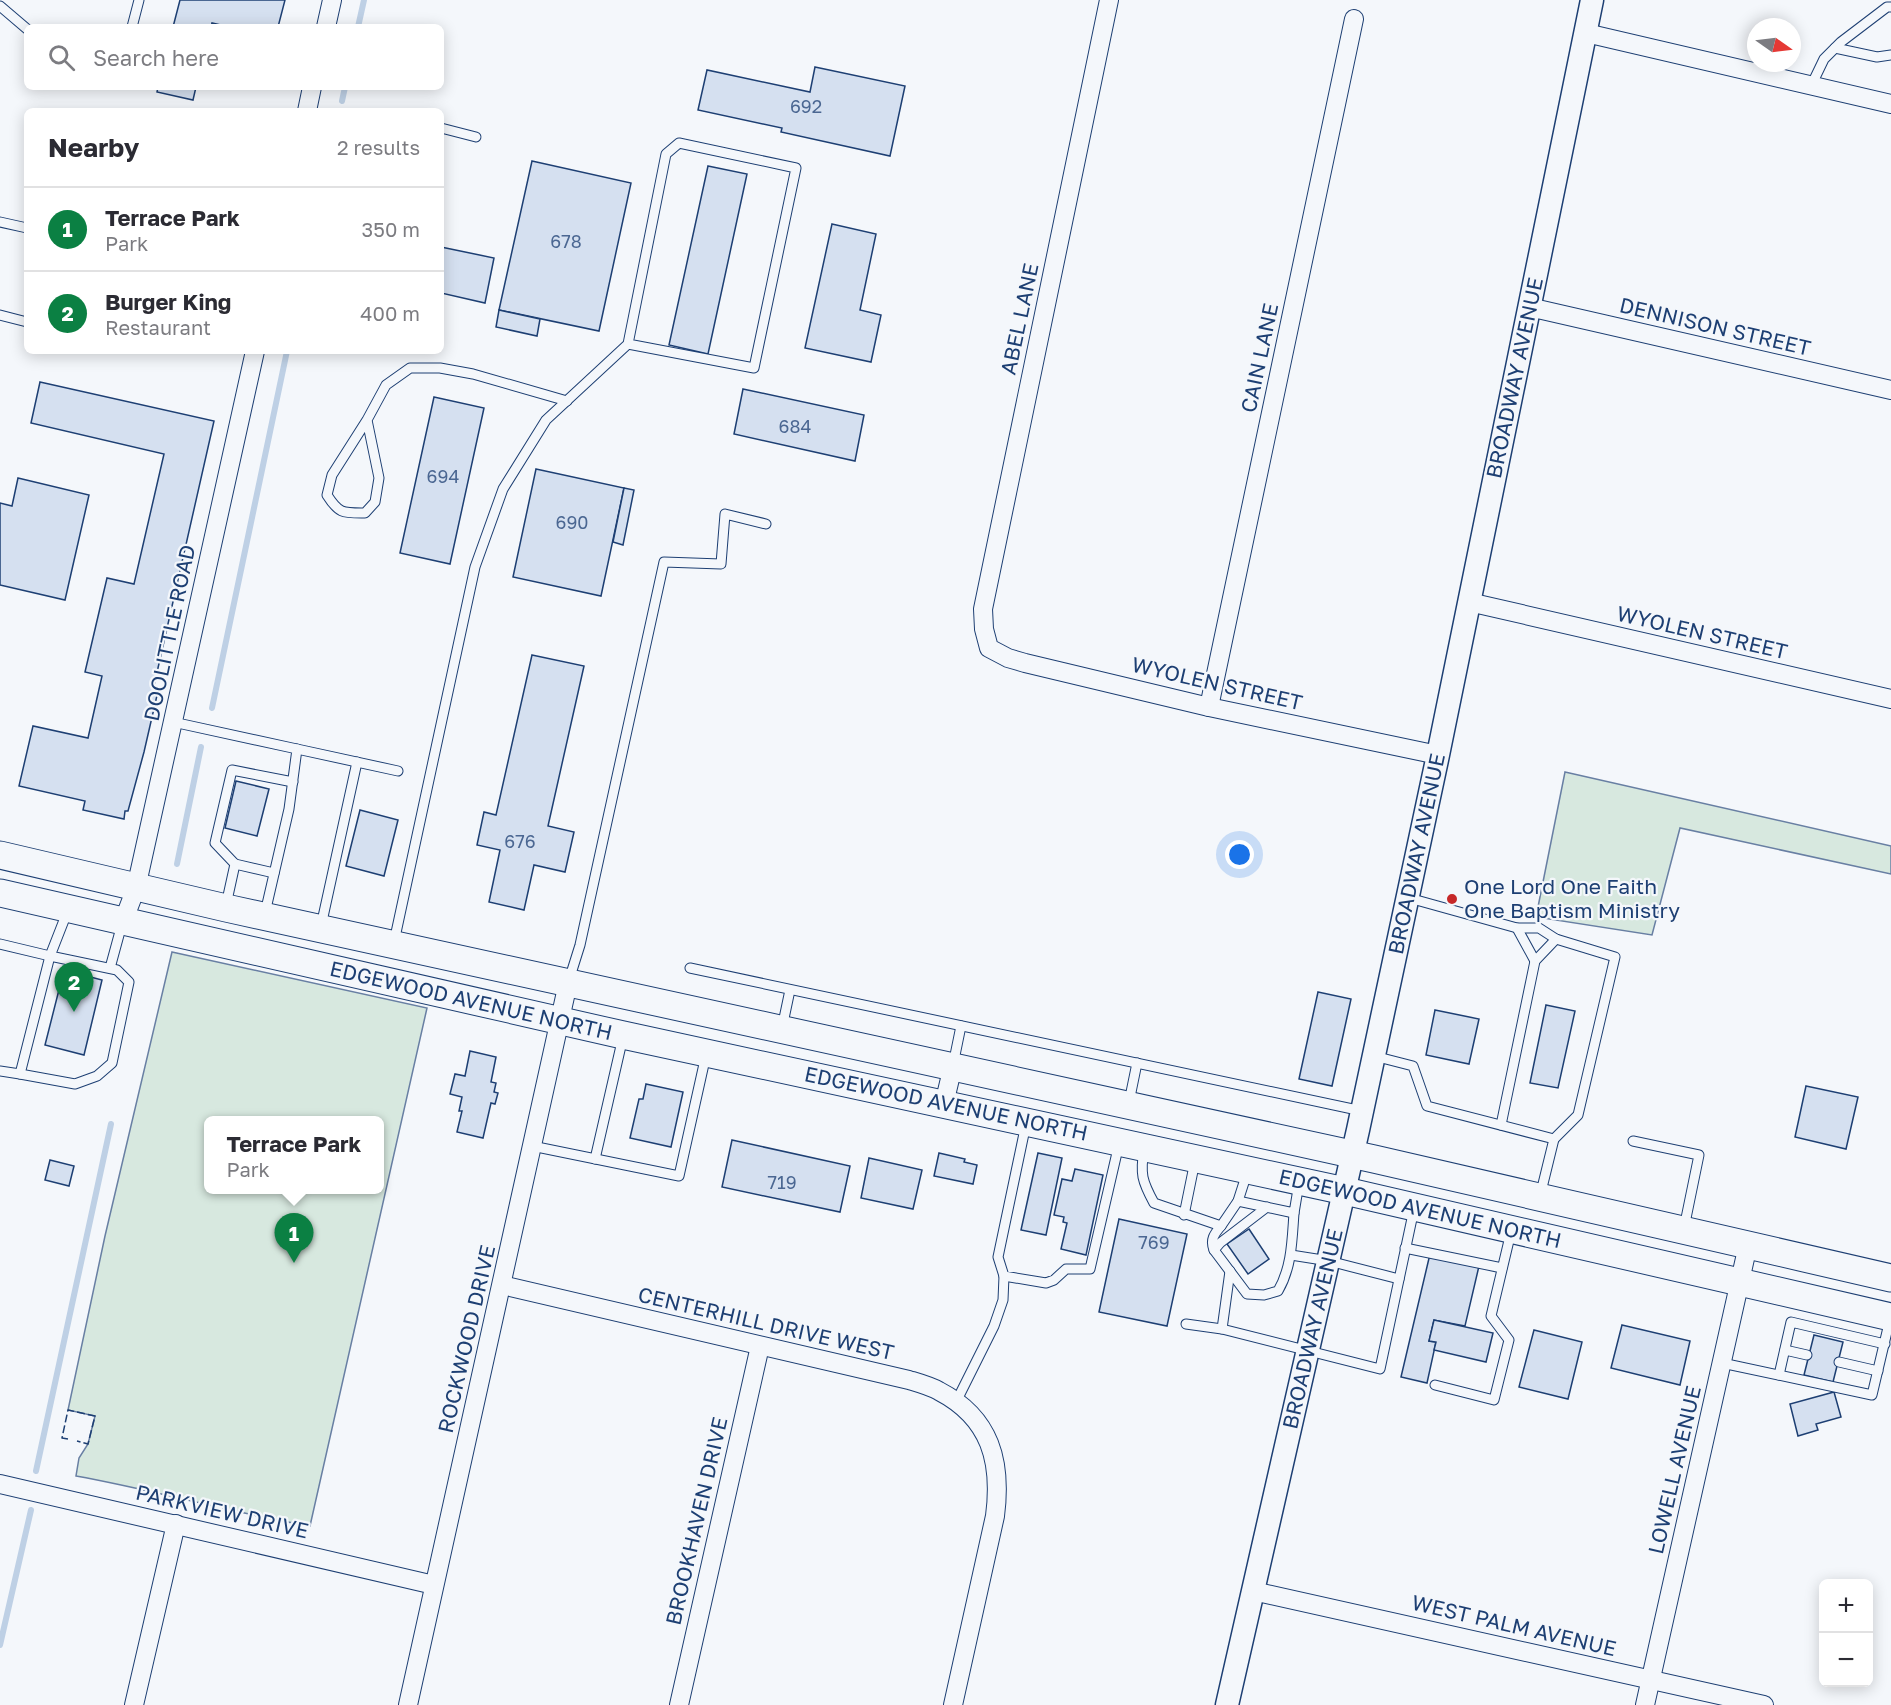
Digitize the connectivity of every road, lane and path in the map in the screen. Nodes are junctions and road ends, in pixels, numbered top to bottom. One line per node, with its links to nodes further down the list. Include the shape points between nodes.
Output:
1 (139, 0): 8 (lane)
2 (332, 0): 9 (street)
3 (1109, 0): 32 (street, ABEL LANE, via 983,609)
4 (1593, 0): 11 (street, BROADWAY AVENUE)
5 (0, 6): 10 (lane)
6 (1891, 7): 12 (lane)
7 (1354, 19): 34 (street, CAIN LANE)
8 (133, 24)
9 (327, 24)
10 (24, 26)
11 (1586, 33): 14 (street); 22 (street, BROADWAY AVENUE)
12 (1835, 48): 13 (lane, via 1877,57); 14 (lane, via 1824,59)
13 (1891, 55)
14 (1811, 86): 16 (street)
15 (311, 90): 17 (street)
16 (1891, 104)
17 (308, 108)
18 (444, 129): 19 (lane)
19 (476, 137)
20 (0, 222): 21 (lane)
21 (24, 227)
22 (1529, 307): 27 (street, DENNISON STREET); 31 (street, BROADWAY AVENUE)
23 (0, 315): 24 (lane)
24 (24, 321)
25 (628, 344): 25 (lane, via 666,154 679,143 796,168 754,368); 28 (lane)
26 (254, 354): 35 (street, DOOLITTLE ROAD)
27 (1891, 390)
28 (567, 401): 29 (lane, via 473,374 410,368 386,385); 55 (lane, via 546,420 503,489 476,567)
29 (367, 420): 29 (lane, via 379,478 375,502 365,513 349,513 335,508 327,495 332,475)
30 (766, 524): 60 (lane, via 725,514 721,564 664,562 580,945)
31 (1469, 602): 33 (street, WYOLEN STREET); 37 (street, BROADWAY AVENUE)
32 (989, 648): 34 (street, WYOLEN STREET, via 1025,663)
33 (1891, 699)
34 (1209, 707): 37 (street, WYOLEN STREET)
35 (173, 722): 36 (lane); 44 (street, DOOLITTLE ROAD)
36 (297, 749): 38 (lane); 40 (lane)
37 (1438, 755): 46 (street, BROADWAY AVENUE)
38 (357, 762): 39 (lane); 51 (lane)
39 (398, 771)
40 (293, 782): 42 (lane, via 232,770 215,843); 43 (lane)
41 (0, 855): 44 (main road, EDGEWOOD AVENUE NORTH)
42 (235, 864): 43 (lane); 47 (lane)
43 (274, 873): 49 (lane)
44 (136, 888): 47 (main road, EDGEWOOD AVENUE NORTH); 50 (street, DOOLITTLE ROAD)
45 (0, 893): 48 (main road, EDGEWOOD AVENUE NORTH)
46 (1407, 898): 52 (lane); 67 (street, BROADWAY AVENUE)
47 (226, 908): 49 (main road, EDGEWOOD AVENUE NORTH)
48 (68, 909): 50 (main road, EDGEWOOD AVENUE NORTH); 56 (lane)
49 (265, 916): 51 (main road, EDGEWOOD AVENUE NORTH)
50 (123, 922): 58 (lane); 62 (main road, EDGEWOOD AVENUE NORTH)
51 (321, 928): 55 (main road, EDGEWOOD AVENUE NORTH)
52 (1516, 928): 53 (lane, via 1539,928); 57 (lane)
53 (1557, 939): 57 (lane); 77 (lane, via 1615,957 1578,1115)
54 (0, 944): 56 (lane)
55 (393, 944): 60 (main road, EDGEWOOD AVENUE NORTH)
56 (50, 956): 58 (lane); 71 (lane)
57 (1534, 961): 76 (lane)
58 (110, 968): 71 (lane, via 129,982 112,1063 97,1076 75,1084)
59 (690, 969): 61 (lane)
60 (568, 983): 62 (street, ROCKWOOD DRIVE); 64 (main road, EDGEWOOD AVENUE NORTH)
61 (790, 990): 63 (lane); 64 (lane)
62 (558, 1020): 65 (main road, EDGEWOOD AVENUE NORTH); 80 (street, ROCKWOOD DRIVE)
63 (961, 1026): 68 (lane); 69 (lane)
64 (782, 1029): 69 (main road, EDGEWOOD AVENUE NORTH)
65 (623, 1035): 66 (main road, EDGEWOOD AVENUE NORTH); 83 (lane)
66 (707, 1053): 72 (main road, EDGEWOOD AVENUE NORTH); 83 (lane, via 679,1176)
67 (1374, 1056): 74 (street, BROADWAY AVENUE); 76 (lane, via 1413,1066 1427,1106)
68 (1137, 1063): 73 (lane); 74 (lane)
69 (953, 1066): 72 (street); 73 (main road, EDGEWOOD AVENUE NORTH)
70 (0, 1071): 71 (lane)
71 (20, 1074)
72 (944, 1104): 75 (main road, EDGEWOOD AVENUE NORTH)
73 (1128, 1105): 81 (main road, EDGEWOOD AVENUE NORTH)
74 (1362, 1111): 81 (street, BROADWAY AVENUE)
75 (1027, 1122): 79 (main road, EDGEWOOD AVENUE NORTH); 103 (lane, via 998,1257)
76 (1502, 1125): 77 (lane)
77 (1554, 1138): 87 (lane)
78 (1633, 1141): 95 (lane, via 1699,1155)
79 (1132, 1144): 82 (main road, EDGEWOOD AVENUE NORTH); 92 (lane, via 1142,1181 1154,1203); 103 (lane, via 1090,1269 1066,1269 1046,1284)
80 (532, 1146): 83 (lane); 107 (street, ROCKWOOD DRIVE)
81 (1352, 1155): 86 (street, BROADWAY AVENUE); 87 (main road, EDGEWOOD AVENUE NORTH)
82 (1195, 1158): 84 (main road, EDGEWOOD AVENUE NORTH); 92 (lane)
83 (595, 1159)
84 (1248, 1170): 85 (main road, EDGEWOOD AVENUE NORTH); 88 (lane)
85 (1299, 1181): 86 (main road, EDGEWOOD AVENUE NORTH); 91 (lane)
86 (1345, 1191): 89 (main road, EDGEWOOD AVENUE NORTH); 100 (street, BROADWAY AVENUE)
87 (1540, 1197): 95 (main road, EDGEWOOD AVENUE NORTH)
88 (1238, 1201): 90 (lane); 93 (lane)
89 (1414, 1207): 94 (main road, EDGEWOOD AVENUE NORTH); 97 (lane)
90 (1267, 1208): 91 (lane); 98 (lane)
91 (1294, 1213): 99 (lane)
92 (1184, 1215): 93 (lane)
93 (1221, 1226): 98 (lane, via 1213,1236)
94 (1512, 1230): 101 (lane); 106 (main road, EDGEWOOD AVENUE NORTH)
95 (1683, 1230): 96 (main road, EDGEWOOD AVENUE NORTH)
96 (1748, 1245): 104 (main road, EDGEWOOD AVENUE NORTH); 106 (street, LOWELL AVENUE)
97 (1405, 1248): 101 (lane); 105 (lane)
98 (1214, 1250): 102 (lane)
99 (1291, 1255): 100 (lane); 102 (lane, via 1278,1291 1264,1295 1247,1294)
100 (1329, 1261): 105 (lane); 115 (street, BROADWAY AVENUE)
101 (1502, 1269): 121 (lane, via 1491,1316 1509,1340 1494,1400)
102 (1230, 1271): 111 (lane)
103 (1004, 1276): 122 (lane, via 1003,1300 994,1326)
104 (1891, 1278)
105 (1399, 1279): 115 (lane, via 1380,1369)
106 (1740, 1283): 108 (main road, EDGEWOOD AVENUE NORTH); 118 (street, LOWELL AVENUE)
107 (502, 1285): 113 (street, CENTERHILL DRIVE WEST); 125 (street, ROCKWOOD DRIVE)
108 (1794, 1310): 109 (main road, EDGEWOOD AVENUE NORTH); 112 (lane); 114 (lane)
109 (1891, 1317): 112 (lane)
110 (1186, 1324): 111 (lane)
111 (1222, 1329): 115 (lane)
112 (1885, 1344): 119 (lane)
113 (760, 1346): 122 (street, CENTERHILL DRIVE WEST, via 909,1380 938,1390); 130 (street, BROOKHAVEN DRIVE)
114 (1785, 1350): 116 (lane); 120 (lane)
115 (1308, 1352): 126 (street, BROADWAY AVENUE)
116 (1807, 1355)
117 (1839, 1362): 119 (lane)
118 (1722, 1363): 120 (lane); 127 (street, LOWELL AVENUE)
119 (1878, 1371): 120 (lane, via 1872,1395)
120 (1779, 1375)
121 (1435, 1386)
122 (956, 1402): 131 (street, CENTERHILL DRIVE WEST, via 982,1429 993,1451 998,1490)
123 (0, 1484): 124 (street, PARKVIEW DRIVE)
124 (176, 1524): 125 (street, PARKVIEW DRIVE); 128 (street)
125 (434, 1585): 129 (street, ROCKWOOD DRIVE)
126 (1254, 1591): 127 (street, WEST PALM AVENUE); 132 (street, BROADWAY AVENUE)
127 (1651, 1679): 133 (street, LOWELL AVENUE); 134 (street, WEST PALM AVENUE)
128 (134, 1705)
129 (408, 1705)
130 (679, 1705)
131 (953, 1705)
132 (1227, 1705)
133 (1645, 1705)
134 (1764, 1705)

